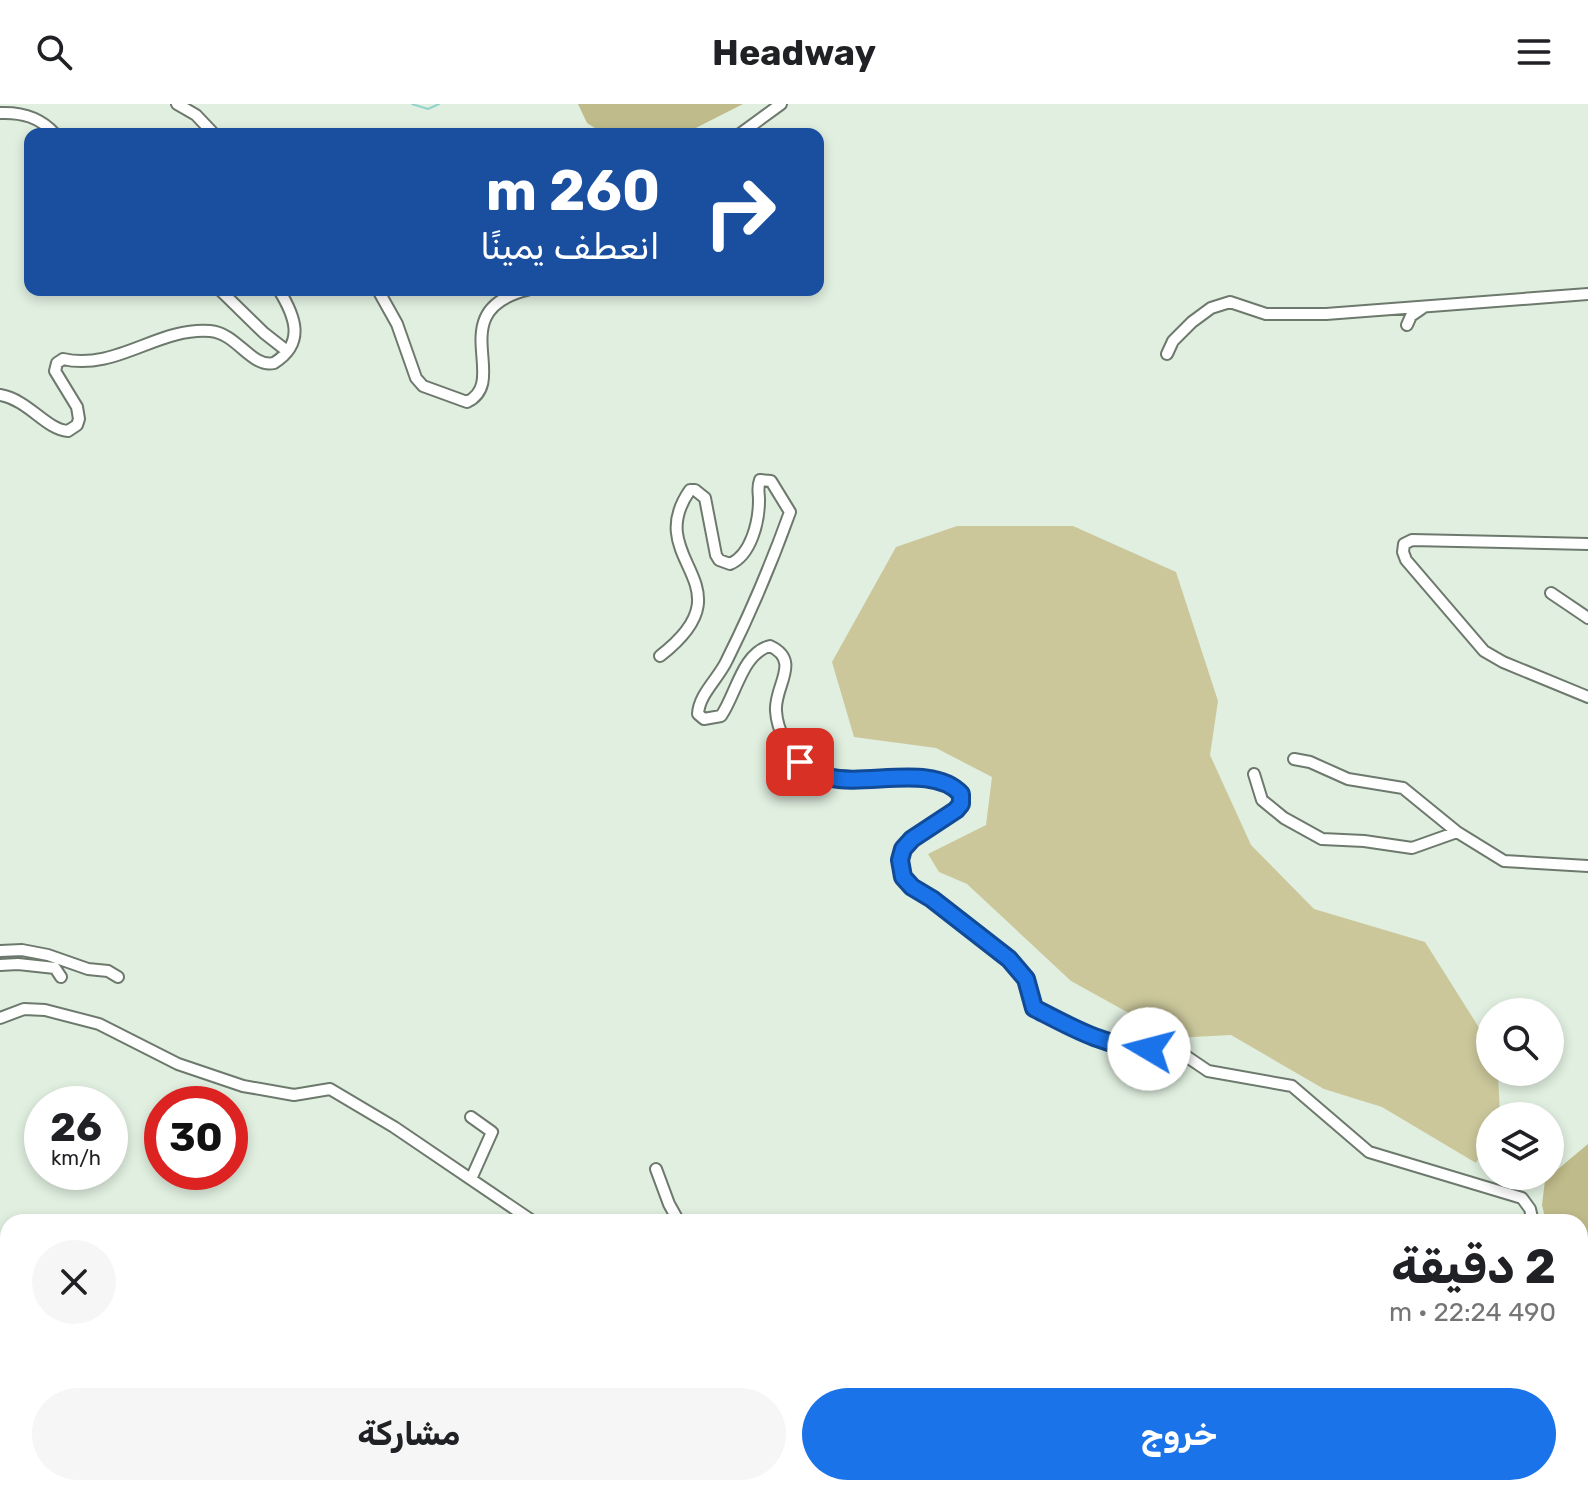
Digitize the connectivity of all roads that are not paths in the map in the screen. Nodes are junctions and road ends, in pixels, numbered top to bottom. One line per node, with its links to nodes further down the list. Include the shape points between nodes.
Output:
1 (177, 104): 5 (street)
2 (781, 104): 6 (street)
3 (0, 113): 4 (street, via 28,115)
4 (49, 128)
5 (208, 128)
6 (748, 128)
7 (1588, 294): 12 (street)
8 (226, 296): 14 (street)
9 (282, 296): 14 (street, via 295,320)
10 (381, 296): 11 (street, via 416,378 423,386 467,402 483,386 486,316 498,300)
11 (510, 296)
12 (1429, 305): 13 (street); 15 (street, via 1266,314 1230,302 1192,322)
13 (1407, 325)
14 (287, 351): 16 (street, via 279,361 265,365 228,336 192,331 104,360 63,359 55,371 79,413 77,425 68,431 57,429 22,402)
15 (1167, 354)
16 (0, 395)
17 (1588, 544): 21 (street, via 1412,540 1403,552 1484,651)
18 (1551, 593): 19 (street)
19 (1588, 618)
20 (660, 656): 36 (street, via 693,624 698,610 697,588 676,534 676,516 685,496 695,490 705,498 716,555 730,564 741,557 755,528 758,484 771,481 790,512 743,626 698,714 712,720 721,716 758,651 770,646 781,652 786,667 776,711 785,740 800,762 832,778 933,780 954,786 961,794 956,810 903,849 903,877 1009,959 1026,979 1034,1008 1107,1043 1180,1052 1208,1071 1292,1086 1369,1152 1522,1198)
21 (1588, 697)
22 (1294, 759): 24 (street, via 1348,779 1403,788)
23 (1254, 774): 24 (street, via 1262,800 1322,839 1412,848)
24 (1457, 832): 25 (street, via 1504,861)
25 (1588, 866)
26 (0, 951): 29 (street, via 48,955)
27 (0, 965): 28 (street, via 55,968)
28 (61, 977)
29 (118, 977)
30 (0, 1018): 33 (street, via 24,1009 45,1010 99,1024 178,1064 243,1086 294,1095 330,1089)
31 (471, 1117): 33 (street, via 492,1132)
32 (656, 1169): 35 (street)
33 (471, 1179): 34 (street)
34 (522, 1214)
35 (675, 1214)
36 (1531, 1214)

